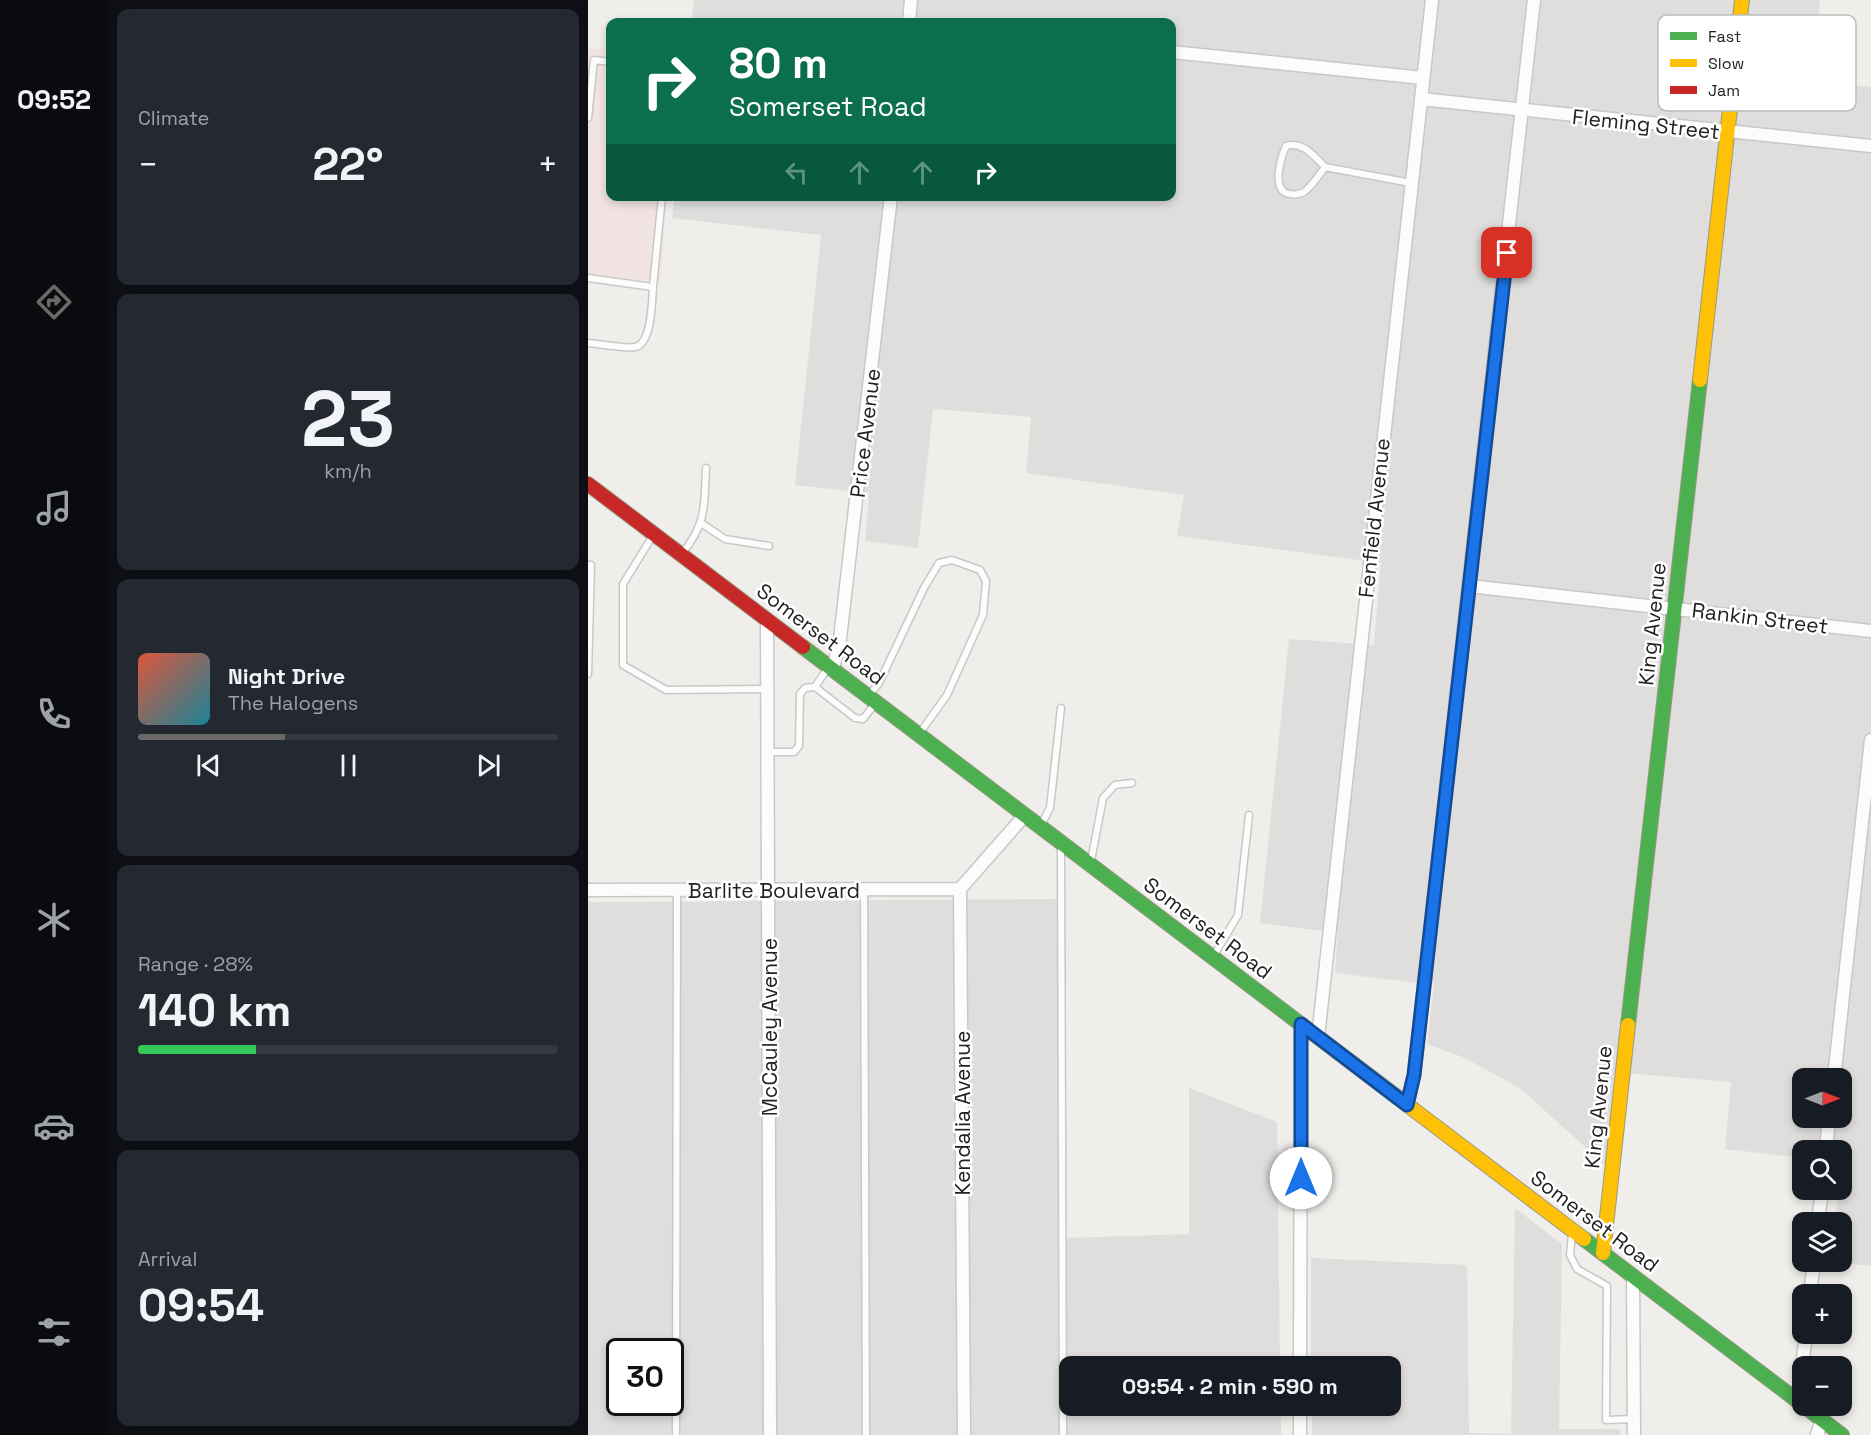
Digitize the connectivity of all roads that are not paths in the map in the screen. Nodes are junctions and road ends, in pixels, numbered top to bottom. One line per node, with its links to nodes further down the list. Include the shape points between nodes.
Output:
1 (911, 0): 6 (street)
2 (1432, 0): 9 (street, Fenfield Avenue)
3 (1534, 0): 11 (street)
4 (1742, 0): 5 (main road, King Avenue)
5 (1740, 15)
6 (909, 18)
7 (1176, 52): 9 (street)
8 (606, 62): 13 (lane, via 594,60)
9 (1423, 78): 10 (street, Fenfield Avenue)
10 (1421, 99): 11 (street, Fleming Street); 17 (street, Fenfield Avenue)
11 (1523, 110): 14 (street, Fleming Street); 30 (street)
12 (1729, 111): 14 (main road, King Avenue)
13 (588, 117)
14 (1727, 132): 15 (street, Fleming Street); 31 (main road, King Avenue)
15 (1871, 146)
16 (1325, 167): 16 (lane, via 1301,194 1290,195 1278,185 1286,146 1294,143 1304,147); 17 (lane)
17 (1411, 183): 56 (street, Fenfield Avenue)
18 (662, 201): 21 (lane)
19 (890, 201): 34 (street, Price Avenue, via 840,639)
20 (588, 278): 21 (lane)
21 (653, 287): 22 (lane, via 643,344 635,348)
22 (588, 343)
23 (706, 468): 25 (lane)
24 (588, 484): 26 (main road, Somerset Road)
25 (701, 523): 27 (lane, via 725,539); 28 (lane)
26 (654, 533): 28 (main road, Somerset Road); 37 (lane, via 623,584 623,665 666,690)
27 (769, 546)
28 (681, 554): 32 (main road, Somerset Road)
29 (588, 565): 35 (lane)
30 (1469, 586): 31 (street, Rankin Street); 58 (street, via 1414,1075)
31 (1675, 608): 33 (street, Rankin Street); 60 (main road, King Avenue)
32 (767, 620): 34 (main road, Somerset Road); 37 (street, McCauley Avenue)
33 (1871, 631)
34 (831, 668): 36 (lane); 38 (main road, Somerset Road)
35 (588, 674)
36 (815, 687): 38 (lane, via 855,718 863,719); 42 (lane, via 805,688 800,694 799,746 794,752)
37 (768, 689): 42 (street, McCauley Avenue)
38 (872, 699): 40 (main road, Somerset Road); 40 (lane, via 939,563 952,560 980,570 986,581 983,615 947,695)
39 (1061, 708): 46 (lane, via 1050,808)
40 (919, 735): 45 (main road, Somerset Road)
41 (1871, 740): 57 (street)
42 (768, 752): 52 (street, McCauley Avenue)
43 (1132, 783): 48 (lane, via 1115,785 1103,798)
44 (1249, 814): 54 (lane, via 1238,915)
45 (1025, 815): 46 (main road, Somerset Road); 49 (street)
46 (1040, 826): 47 (main road, Somerset Road)
47 (1061, 842): 48 (main road, Somerset Road); 72 (lane)
48 (1090, 864): 54 (main road, Somerset Road)
49 (960, 889): 53 (street, Barlite Boulevard); 71 (street, Kendalia Avenue)
50 (588, 890): 51 (street, Barlite Boulevard)
51 (677, 890): 52 (street, Barlite Boulevard); 68 (lane)
52 (768, 890): 53 (street, Barlite Boulevard); 69 (street, McCauley Avenue)
53 (864, 890): 70 (lane)
54 (1213, 957): 55 (main road, Somerset Road)
55 (1301, 1024): 56 (main road, Somerset Road); 62 (street)
56 (1317, 1037): 58 (main road, Somerset Road)
57 (1835, 1068)
58 (1407, 1105): 59 (main road, Somerset Road)
59 (1573, 1230): 60 (main road, Somerset Road); 66 (lane, via 1570,1255 1577,1269 1607,1286 1606,1419)
60 (1602, 1253): 61 (main road, Somerset Road)
61 (1633, 1276): 63 (main road, Somerset Road); 66 (street)
62 (1300, 1356)
63 (1792, 1396)
64 (1300, 1416): 73 (street)
65 (1817, 1416): 67 (main road, Somerset Road)
66 (1634, 1419): 74 (street)
67 (1822, 1420): 75 (street); 76 (main road, Somerset Road)
68 (676, 1435)
69 (770, 1435)
70 (866, 1435)
71 (964, 1435)
72 (1063, 1435)
73 (1300, 1435)
74 (1634, 1435)
75 (1816, 1435)
76 (1842, 1435)

